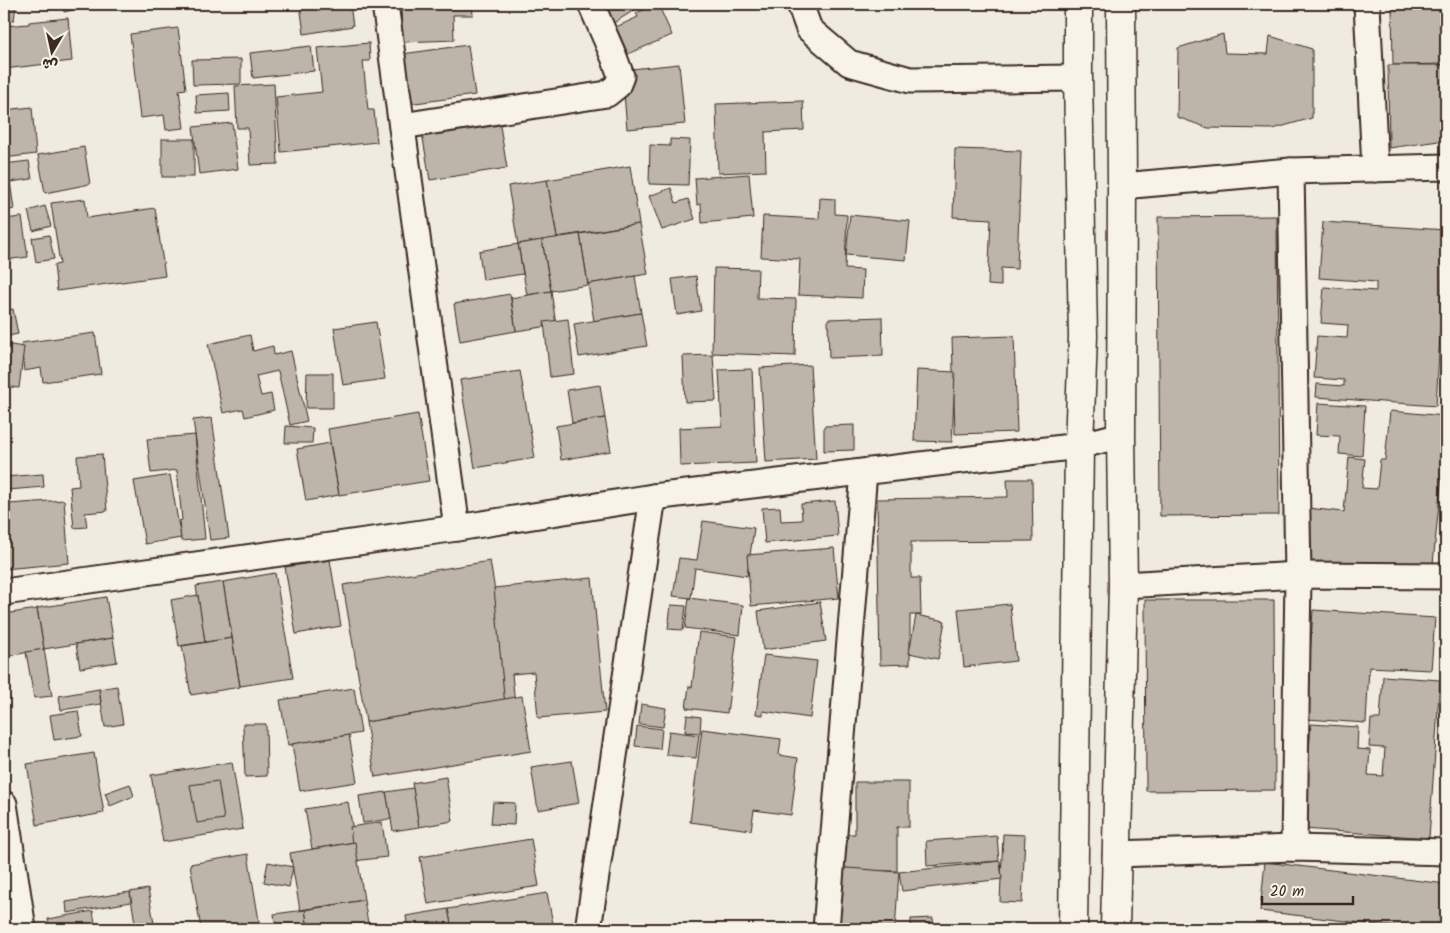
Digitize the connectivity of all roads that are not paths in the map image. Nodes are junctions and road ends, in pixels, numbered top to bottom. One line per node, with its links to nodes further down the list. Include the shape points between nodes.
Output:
1 (385, 4): 8 (street)
2 (591, 4): 8 (street, via 620,76 617,86 607,94)
3 (800, 4): 7 (street, via 809,29 849,63 910,80)
4 (1078, 4): 7 (main road)
5 (1121, 4): 12 (main road)
6 (1367, 4): 10 (street)
7 (1078, 78): 14 (main road, via 1084,336)
8 (402, 126): 17 (street)
9 (1446, 168): 10 (street)
10 (1375, 169): 11 (street)
11 (1291, 171): 12 (street); 18 (street)
12 (1122, 186): 13 (main road)
13 (1121, 435): 14 (street); 20 (main road)
14 (1079, 446): 15 (street); 29 (main road)
15 (864, 472): 16 (street); 28 (street)
16 (653, 497): 17 (street); 27 (street)
17 (457, 528): 21 (street)
18 (1298, 575): 19 (street); 20 (street); 23 (street)
19 (1446, 576)
20 (1123, 585): 25 (main road)
21 (4, 592)
22 (4, 804): 26 (street)
23 (1294, 848): 24 (street); 25 (street)
24 (1446, 852)
25 (1116, 854): 30 (main road)
26 (23, 929)
27 (588, 929)
28 (826, 929)
29 (1073, 929)
30 (1115, 929)

